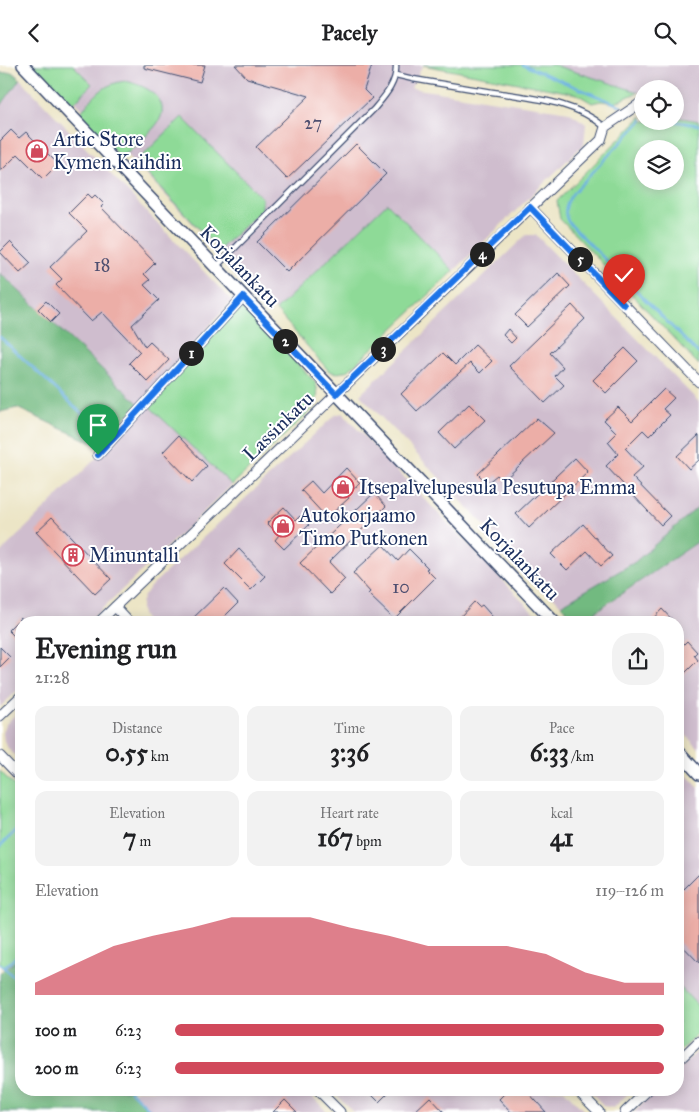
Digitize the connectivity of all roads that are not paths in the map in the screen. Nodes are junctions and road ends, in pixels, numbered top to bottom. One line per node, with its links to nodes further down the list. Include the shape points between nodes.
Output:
1 (22, 65): 7 (street, Korjalankatu)
2 (396, 65): 3 (lane)
3 (396, 75): 5 (lane, via 550,102 584,112); 7 (lane, via 390,89 374,109)
4 (634, 107): 5 (street)
5 (605, 127): 6 (street, Lassinkatu, via 601,140)
6 (530, 207): 9 (street); 10 (street, Lassinkatu)
7 (216, 268): 8 (street, Korjalankatu)
8 (243, 297): 10 (street, Korjalankatu); 11 (street)
9 (699, 382)
10 (336, 394): 12 (street, Lassinkatu); 15 (street, Korjalankatu)
11 (98, 455)
12 (115, 607): 13 (street, Lassinkatu); 14 (street)
13 (105, 616)
14 (123, 616)
15 (548, 616)
16 (15, 701): 17 (street)
17 (0, 716)
18 (0, 756): 20 (street)
19 (684, 758): 21 (street)
20 (15, 772)
21 (699, 774)
22 (699, 1041): 23 (street)
23 (684, 1055)
24 (324, 1096): 27 (street)
25 (583, 1096): 28 (street)
26 (642, 1096): 29 (street)
27 (340, 1112)
28 (599, 1112)
29 (625, 1112)

